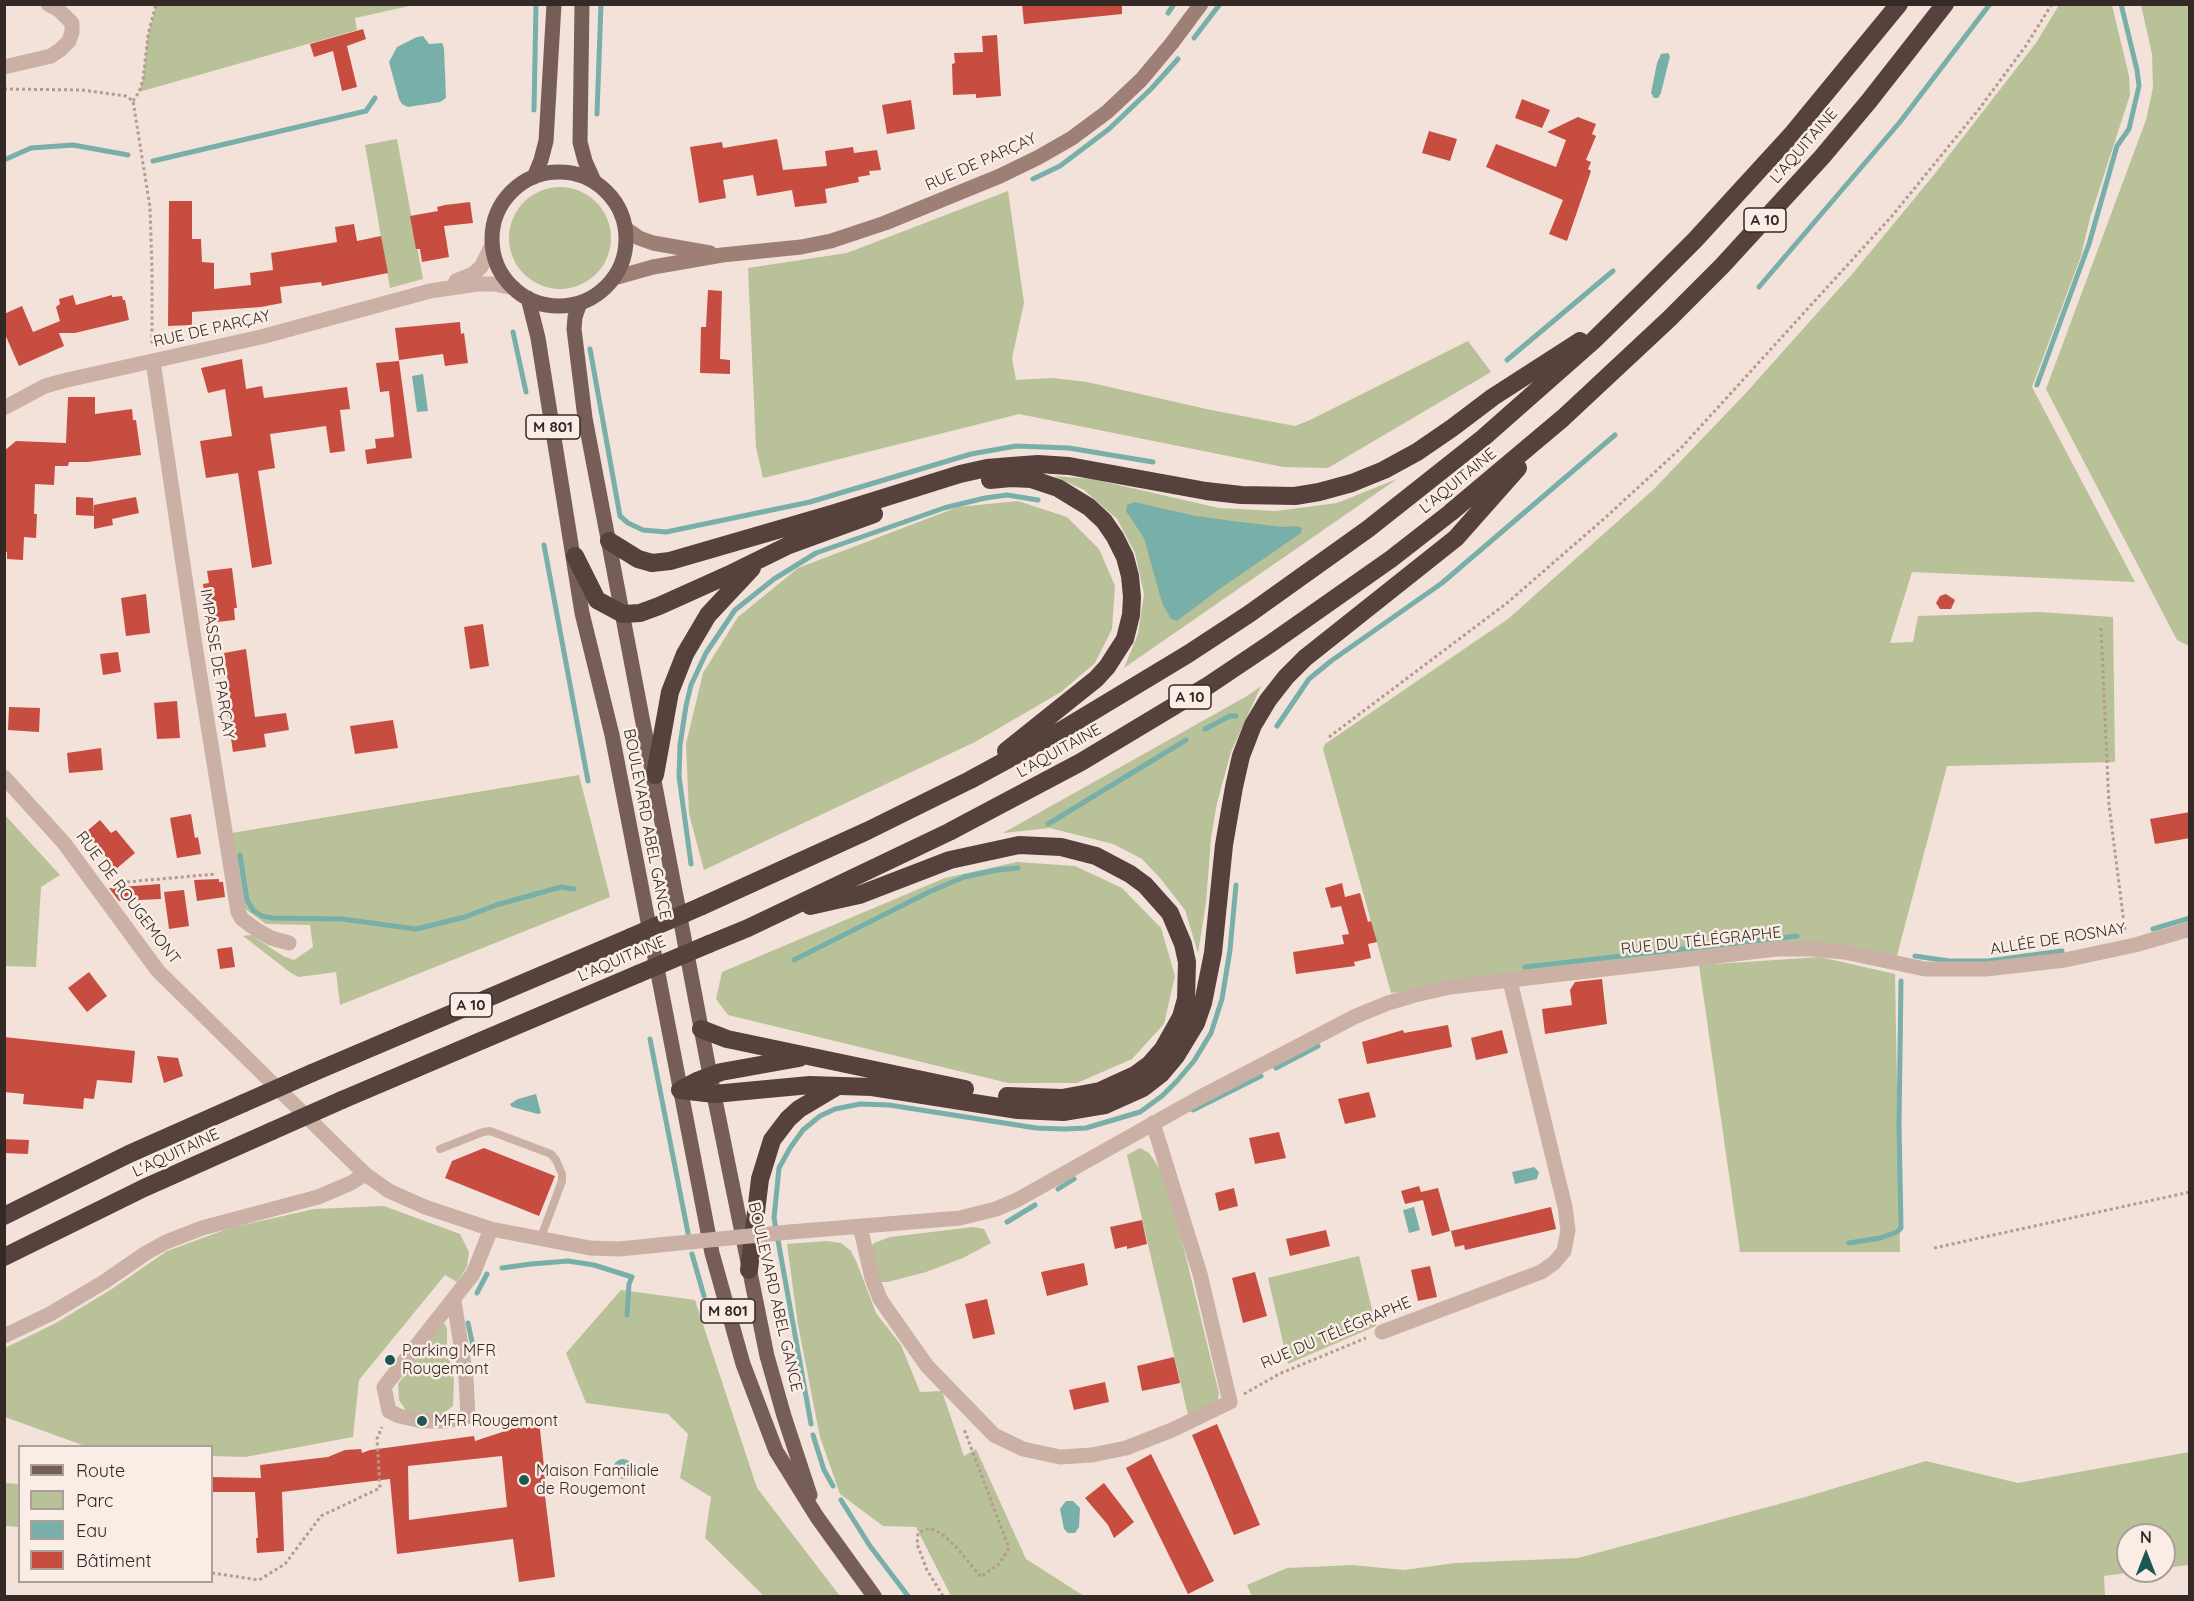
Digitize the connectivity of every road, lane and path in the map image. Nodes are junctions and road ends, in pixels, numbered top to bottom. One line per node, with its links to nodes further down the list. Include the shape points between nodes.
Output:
1 (48, 4): 9 (street, via 72,23 69,41 51,56)
2 (156, 4): 11 (path, via 143,80)
3 (554, 4): 12 (main road, via 546,141)
4 (582, 4): 13 (main road, via 580,142)
5 (1201, 4): 16 (street, RUE DE PARÇAY, via 1172,43 1107,112 1039,158 885,223 831,241 801,248)
6 (1899, 4): 22 (highway, L'AQUITAINE / A 10, via 1745,187)
7 (1945, 4): 25 (highway, L'AQUITAINE / A 10, via 1869,101 1766,219 1669,319)
8 (2052, 4): 31 (path, via 1979,109 1892,216 1681,447 1508,603)
9 (4, 67)
10 (4, 89): 11 (path, via 82,90 126,96)
11 (133, 101): 23 (path, via 150,207)
12 (534, 177): 13 (main road, via 570,172); 15 (main road, via 515,188 502,204 494,224)
13 (594, 181): 14 (main road, via 620,209)
14 (626, 229): 16 (street, RUE DE PARÇAY, via 653,243); 17 (main road, via 623,260)
15 (492, 245): 18 (main road, via 499,269); 19 (street, RUE DE PARÇAY, via 473,274)
16 (722, 255): 17 (street, RUE DE PARÇAY)
17 (614, 278): 21 (main road, via 599,293)
18 (514, 288): 19 (street, RUE DE PARÇAY, via 477,284); 20 (main road)
19 (430, 291): 23 (street, RUE DE PARÇAY, via 261,337)
20 (528, 298): 21 (main road, via 559,306); 27 (main road, BOULEVARD ABEL GANCE / M 801)
21 (580, 303): 26 (main road, BOULEVARD ABEL GANCE / M 801, via 575,322 576,356)
22 (1620, 315): 26 (highway, via 1417,452 1352,483 1319,492 1295,496 1241,495 1038,464 960,474 670,561 638,559); 34 (highway, L'AQUITAINE / A 10, via 1483,438 1310,572 1143,682)
23 (153, 361): 24 (street, RUE DE PARÇAY, via 45,386); 35 (street, IMPASSE DE PARÇAY)
24 (4, 408)
25 (1563, 417): 37 (highway, L'AQUITAINE / A 10, via 1390,559 1209,685 1016,798); 46 (highway, via 1456,538 1305,658 1268,700 1253,725 1234,787 1203,1003 1186,1042 1161,1074 1143,1088 1105,1105 1063,1112 1018,1110 894,1089)
26 (609, 541): 29 (main road, BOULEVARD ABEL GANCE / M 801)
27 (574, 556): 29 (highway, via 597,600); 47 (main road, BOULEVARD ABEL GANCE / M 801, via 582,613 612,735)
28 (758, 561): 29 (highway, via 659,606); 32 (highway, via 708,615 685,654 670,692); 34 (highway, via 789,545 880,511 989,480 1031,479 1046,484 1074,496 1104,521 1125,557 1130,576 1131,615 1125,639 1096,679)
29 (623, 614): 32 (main road, BOULEVARD ABEL GANCE / M 801)
30 (2101, 628): 40 (path, via 2109,805)
31 (1329, 737)
32 (655, 775): 43 (main road, BOULEVARD ABEL GANCE / M 801)
33 (4, 777): 36 (street, RUE DE ROUGEMONT)
34 (970, 780): 54 (highway, L'AQUITAINE / A 10, bridge, via 702,906 138,1150)
35 (232, 873): 36 (path); 39 (street, IMPASSE DE PARÇAY, via 242,918 271,938)
36 (95, 884): 50 (street, RUE DE ROUGEMONT, via 158,971)
37 (777, 914): 44 (highway, via 859,895 975,853 1040,844 1088,853 1130,873 1170,913 1184,944 1186,999 1172,1035 1143,1070 1100,1091 1062,1098 1020,1098); 59 (highway, L'AQUITAINE / A 10, bridge, via 272,1131)
38 (2190, 929): 40 (street, ALLÉE DE ROSNAY)
39 (289, 943)
40 (2127, 947): 41 (street, ALLÉE DE ROSNAY, via 2066,960 1986,969 1925,969)
41 (1895, 963): 42 (street, RUE DU TÉLÉGRAPHE, via 1844,952 1777,950)
42 (1510, 981): 49 (street, RUE DU TÉLÉGRAPHE, via 1450,987 1388,1003); 62 (street, RUE DU TÉLÉGRAPHE, via 1565,1207 1568,1230 1564,1251 1541,1272)
43 (701, 1029): 44 (highway, via 727,1040); 45 (main road, BOULEVARD ABEL GANCE / M 801)
44 (810, 1056): 45 (highway)
45 (710, 1075): 47 (highway); 48 (main road, BOULEVARD ABEL GANCE / M 801)
46 (838, 1086): 48 (highway); 60 (highway, via 799,1109 772,1140 760,1179)
47 (680, 1090): 48 (highway); 67 (main road, BOULEVARD ABEL GANCE / M 801, via 712,1253 743,1364 776,1451)
48 (714, 1094): 60 (main road, BOULEVARD ABEL GANCE / M 801)
49 (1153, 1123): 55 (street, RUE DU TÉLÉGRAPHE, via 996,1209 960,1218); 64 (street, via 1200,1274)
50 (329, 1138): 52 (street, RUE DU TÉLÉGRAPHE)
51 (440, 1149): 57 (lane, via 490,1131 551,1154 562,1181)
52 (365, 1174): 56 (street, RUE DU TÉLÉGRAPHE, via 389,1191 425,1207); 63 (street, via 318,1197 173,1239 86,1293)
53 (2190, 1192): 58 (path)
54 (4, 1216)
55 (860, 1226): 57 (street, RUE DU TÉLÉGRAPHE, bridge, via 619,1249); 64 (street, via 872,1278 884,1305 927,1366 994,1436 1047,1455 1092,1455 1126,1448)
56 (491, 1229): 57 (street, RUE DU TÉLÉGRAPHE); 61 (street, via 473,1274)
57 (540, 1240)
58 (1934, 1248)
59 (4, 1257)
60 (749, 1270): 67 (main road, BOULEVARD ABEL GANCE / M 801, via 776,1390)
61 (454, 1301): 65 (street, via 384,1387); 65 (street, via 468,1417 422,1421)
62 (1382, 1332): 64 (path, RUE DU TÉLÉGRAPHE, via 1279,1374)
63 (4, 1336)
64 (1230, 1402)
65 (389, 1411): 68 (path, via 377,1439 380,1488 321,1516 285,1564 259,1580)
66 (963, 1426): 70 (path, via 1009,1548 999,1564 981,1577 942,1534 930,1528 918,1533 917,1544 927,1570)
67 (818, 1517): 69 (main road, BOULEVARD ABEL GANCE / M 801)
68 (213, 1573)
69 (874, 1596)
70 (944, 1596)

